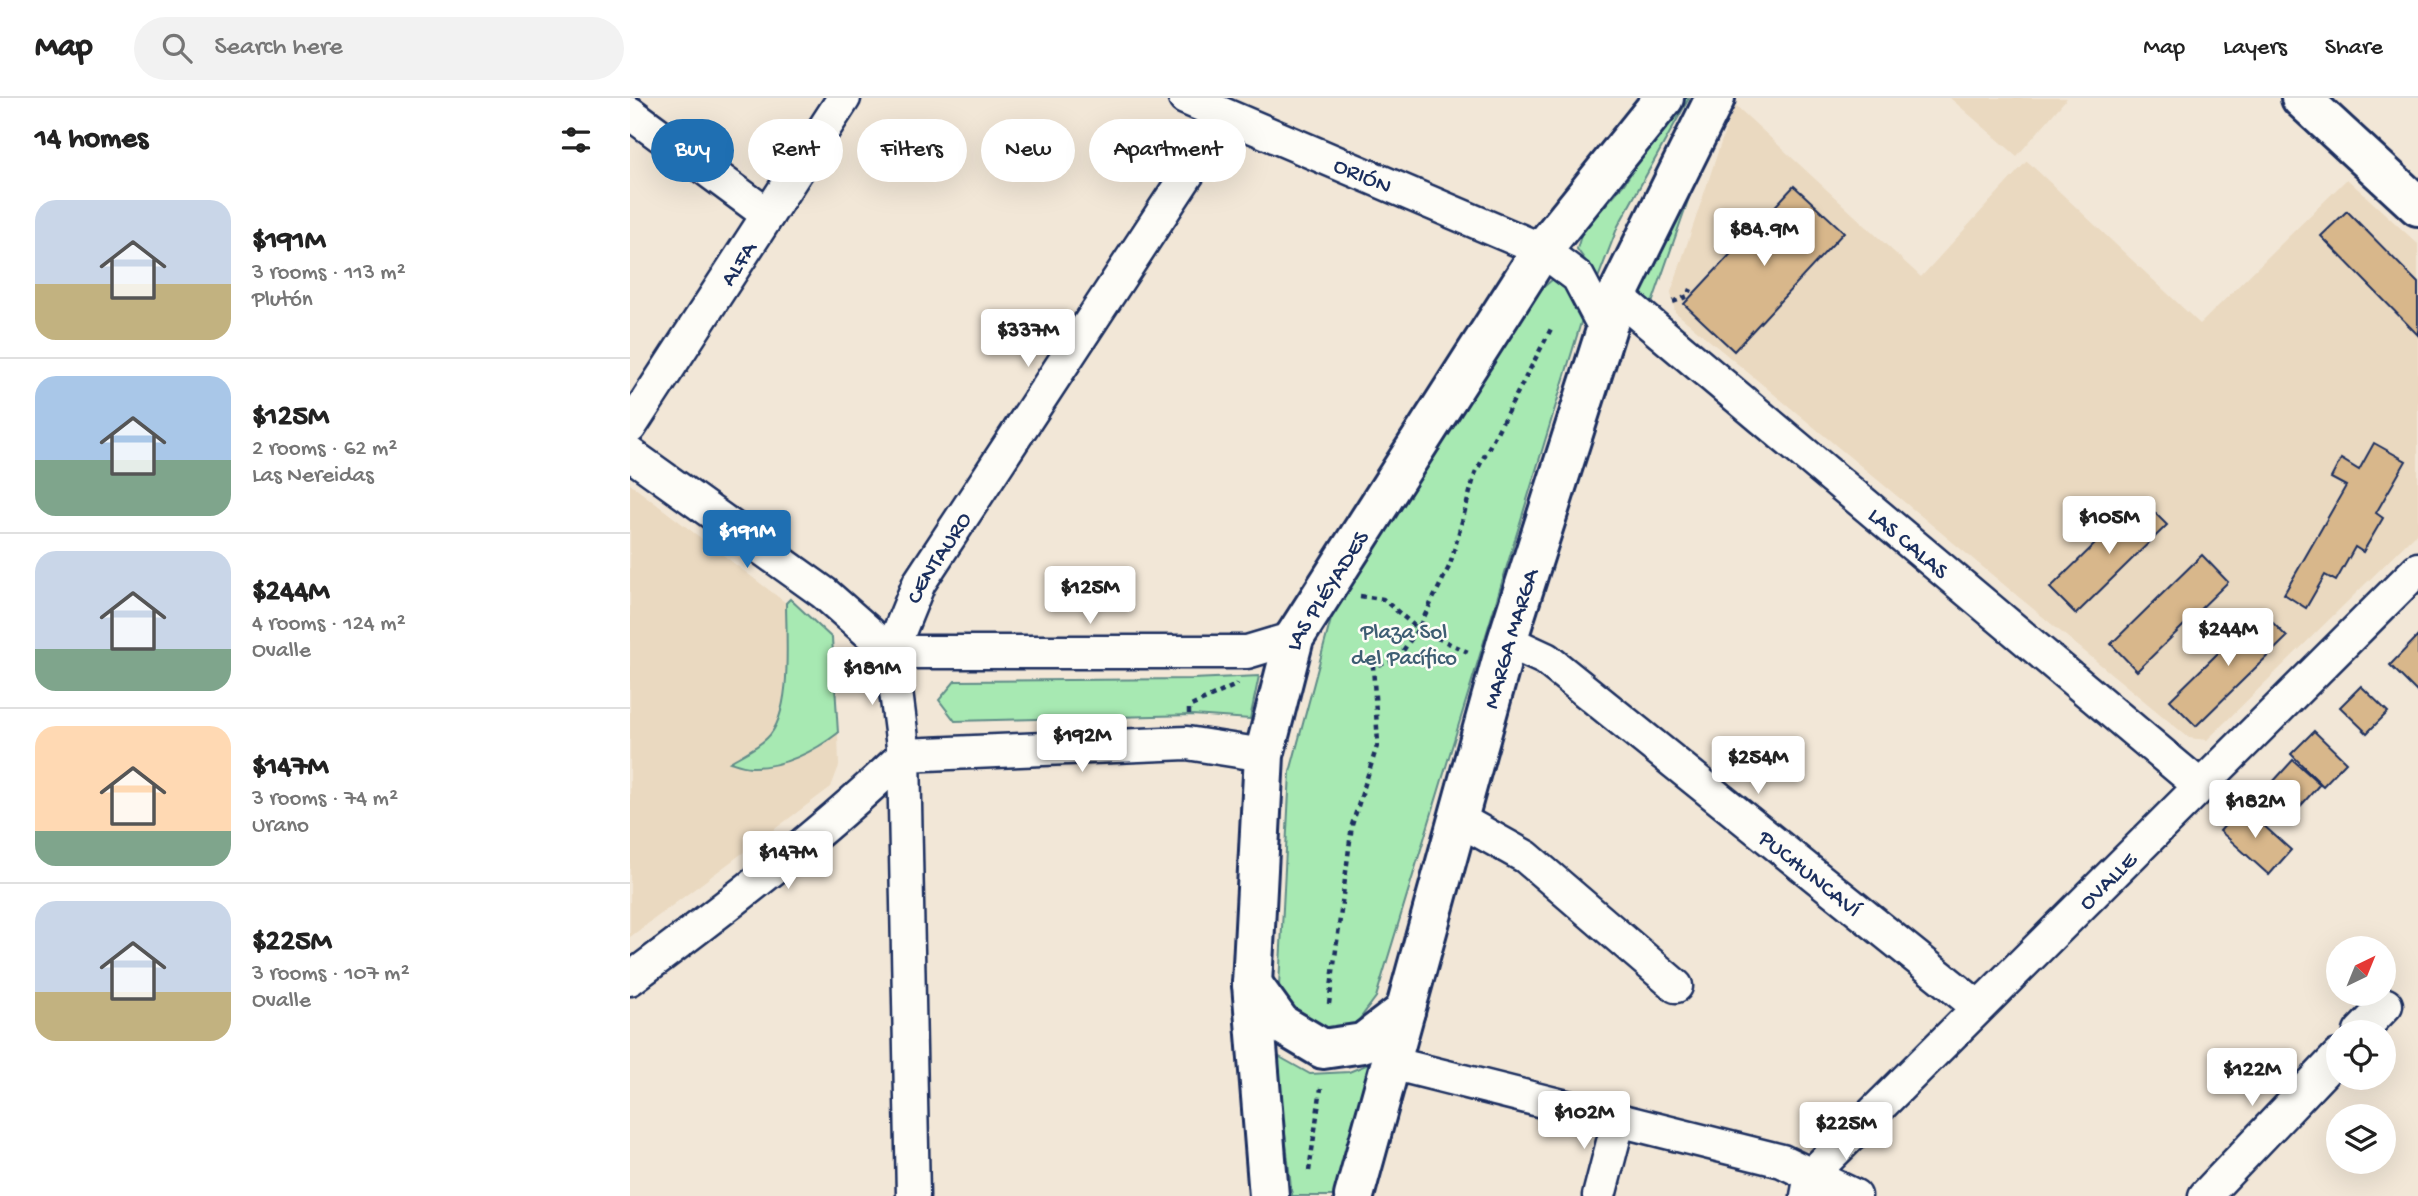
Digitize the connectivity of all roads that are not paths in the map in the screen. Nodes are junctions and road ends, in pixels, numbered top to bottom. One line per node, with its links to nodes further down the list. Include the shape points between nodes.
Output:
1 (845, 98): 9 (street, ALFA)
2 (1185, 98): 6 (street, ORIÓN)
3 (2301, 98): 8 (main road)
4 (1659, 99): 10 (main road, LAS PLÉYADES)
5 (630, 113): 9 (street)
6 (1225, 117): 10 (street, ORIÓN); 16 (street, CENTAURO, via 919,583)
7 (1711, 124): 11 (main road, MARGA MARGA)
8 (2418, 206)
9 (768, 215): 12 (street, ALFA)
10 (1542, 250): 11 (street, ORIÓN, via 1578,277); 15 (main road, LAS PLÉYADES)
11 (1612, 313): 17 (main road, MARGA MARGA); 20 (street, LAS CALAS)
12 (630, 427)
13 (630, 454): 16 (street, via 824,593)
14 (2418, 569): 20 (street, OVALLE)
15 (1294, 638): 16 (street, via 1247,652); 18 (main road, LAS PLÉYADES)
16 (891, 652): 19 (street, CENTAURO)
17 (1504, 654): 21 (main road, MARGA MARGA); 26 (street, PUCHUNCAVÍ, via 1546,659)
18 (1264, 754): 19 (street, via 1187,743); 23 (main road, LAS PLÉYADES)
19 (904, 755): 22 (street, via 838,817); 34 (street, CENTAURO)
20 (2200, 786): 26 (street, OVALLE)
21 (1458, 818): 24 (street, via 1526,857); 27 (main road, MARGA MARGA)
22 (630, 979)
23 (1252, 984): 27 (main road, via 1281,1024 1323,1049 1363,1043); 32 (main road, LAS PLÉYADES)
24 (1676, 986)
25 (2385, 1006): 28 (street)
26 (1978, 1007): 33 (street, OVALLE)
27 (1405, 1011): 29 (main road, MARGA MARGA)
28 (2372, 1020)
29 (1391, 1063): 31 (street); 35 (main road, MARGA MARGA)
30 (2326, 1069): 38 (street)
31 (1619, 1119): 33 (street, via 1782,1161); 36 (street)
32 (1267, 1183)
33 (1809, 1185): 37 (street)
34 (913, 1196)
35 (1354, 1196)
36 (1599, 1196)
37 (1855, 1196)
38 (2205, 1196)

